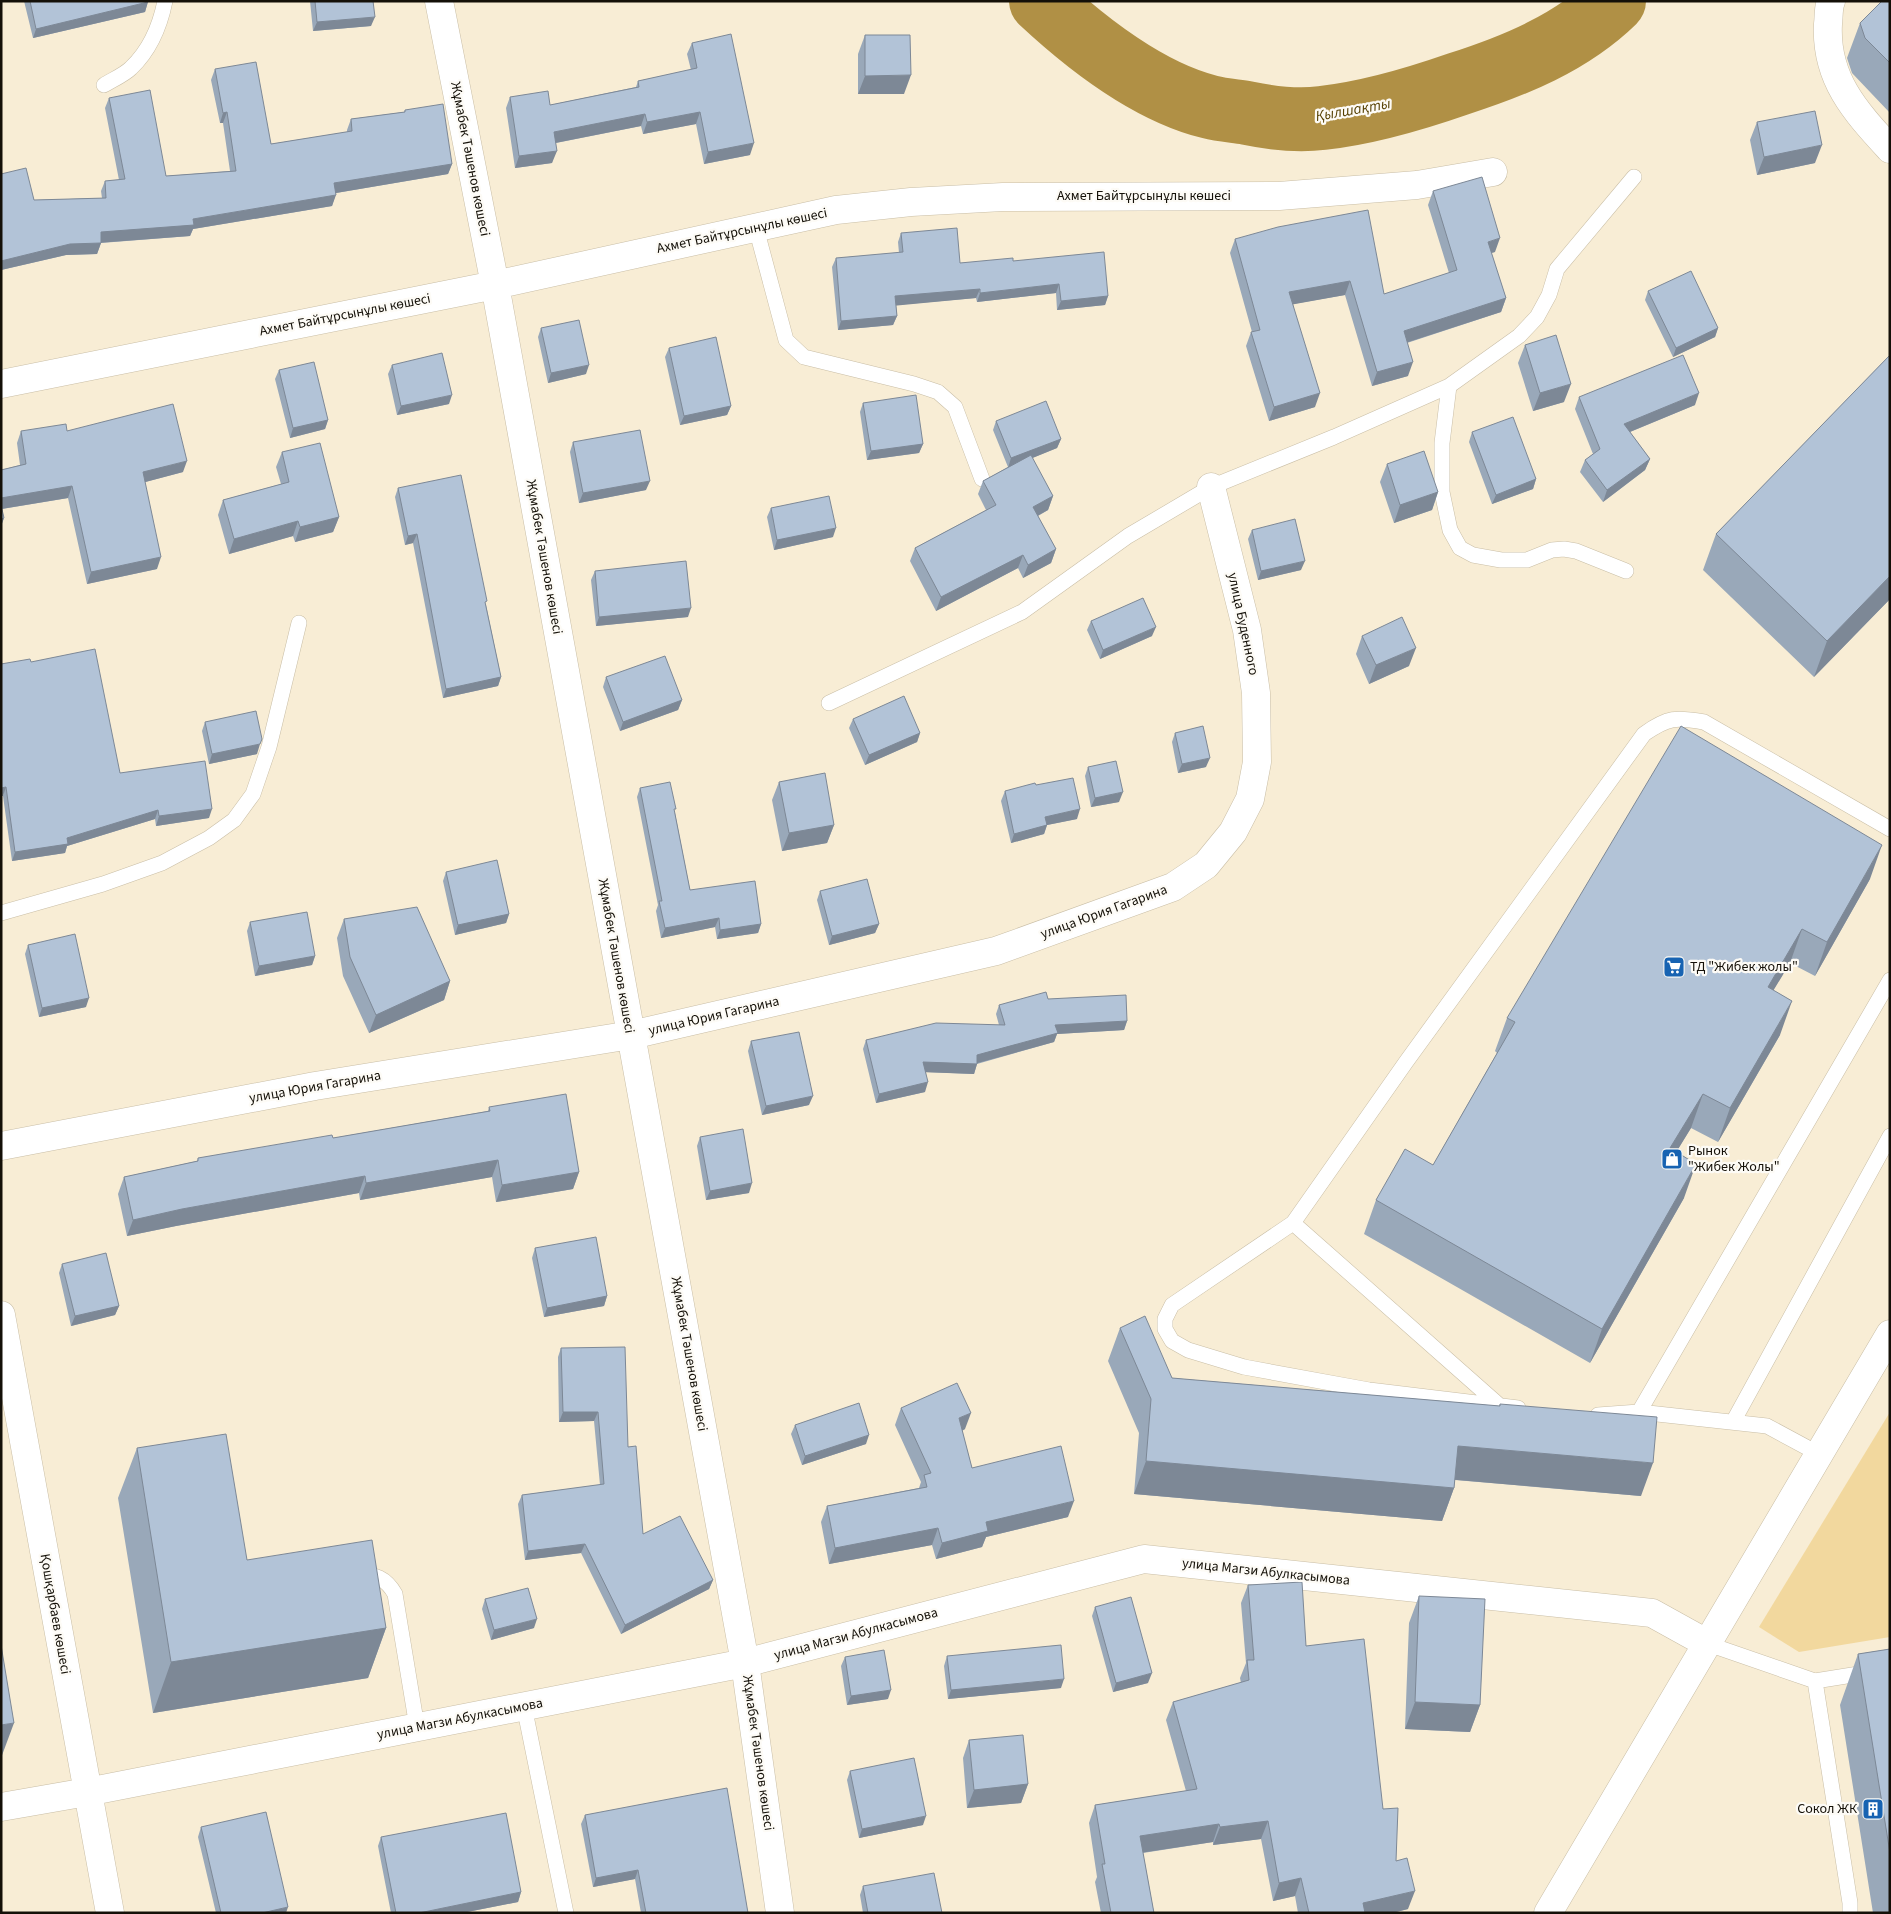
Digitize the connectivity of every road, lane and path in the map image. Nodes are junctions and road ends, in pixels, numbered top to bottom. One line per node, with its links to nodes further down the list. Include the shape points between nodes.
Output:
1 (166, 1): 4 (lane, via 162,19 148,48 130,69)
2 (439, 1): 9 (street, Жұмабек Тәшенов көшесі)
3 (1831, 1): 5 (street, via 1827,38 1838,81 1856,113)
4 (104, 85)
5 (1890, 149)
6 (1493, 172): 8 (street, Ахмет Байтұрсынұлы көшесі, via 1418,185 1279,196 1003,197 911,202 836,210)
7 (1634, 177): 11 (lane, via 1557,269 1537,318 1519,336)
8 (756, 228): 9 (street, Ахмет Байтұрсынұлы көшесі); 12 (lane, via 786,340 804,357 938,392 955,407)
9 (494, 285): 10 (street, Ахмет Байтұрсынұлы көшесі); 21 (street, Жұмабек Тәшенов көшесі)
10 (1, 384)
11 (1449, 386): 13 (lane); 14 (lane, via 1442,443 1442,492 1450,530 1460,548 1473,556 1501,560 1527,560 1564,549)
12 (982, 479)
13 (1211, 488): 16 (lane, via 1128,536 1022,612); 17 (street, улица Буденного, via 1247,630 1256,693)
14 (1626, 571)
15 (299, 623): 19 (lane, via 269,746 253,794 234,820 209,838 162,862 103,884)
16 (829, 703)
17 (1257, 762): 21 (street, улица Юрия Гагарина, via 1250,799 1233,832 1206,865 1173,887 996,951)
18 (1890, 829): 24 (lane, via 1704,722 1674,718 1658,724 1644,734 1406,1062)
19 (1, 913)
20 (1890, 980): 30 (lane)
21 (631, 1036): 23 (street, улица Юрия Гагарина, via 315,1086); 36 (street, Жұмабек Тәшенов көшесі)
22 (1890, 1136): 32 (lane)
23 (1, 1146)
24 (1294, 1223): 28 (lane); 28 (lane, via 1172,1305 1165,1318 1165,1328 1172,1341 1188,1350 1244,1367 1369,1390)
25 (1, 1316): 27 (street, Қошқарбаев көшесі)
26 (1890, 1334): 33 (street)
27 (5, 1356): 41 (street, Қошқарбаев көшесі)
28 (1500, 1406): 29 (lane)
29 (1536, 1410)
30 (1639, 1412): 31 (lane); 32 (lane)
31 (1582, 1414)
32 (1733, 1422): 33 (lane, via 1766,1426)
33 (1819, 1454): 35 (street)
34 (339, 1577): 40 (lane, via 357,1574 380,1577 395,1594)
35 (1708, 1644): 36 (street, улица Магзи Абулкасымова, via 1652,1613 1144,1559); 38 (lane); 46 (street)
36 (745, 1663): 39 (street, улица Магзи Абулкасымова); 45 (street, Жұмабек Тәшенов көшесі)
37 (1890, 1669): 38 (lane)
38 (1815, 1681): 47 (lane)
39 (524, 1706): 40 (street, улица Магзи Абулкасымова); 44 (lane)
40 (417, 1727): 41 (street, улица Магзи Абулкасымова)
41 (87, 1792): 42 (street, улица Магзи Абулкасымова); 43 (street, Қошқарбаев көшесі)
42 (1, 1807)
43 (110, 1913)
44 (566, 1913)
45 (780, 1913)
46 (1548, 1913)
47 (1850, 1913)

